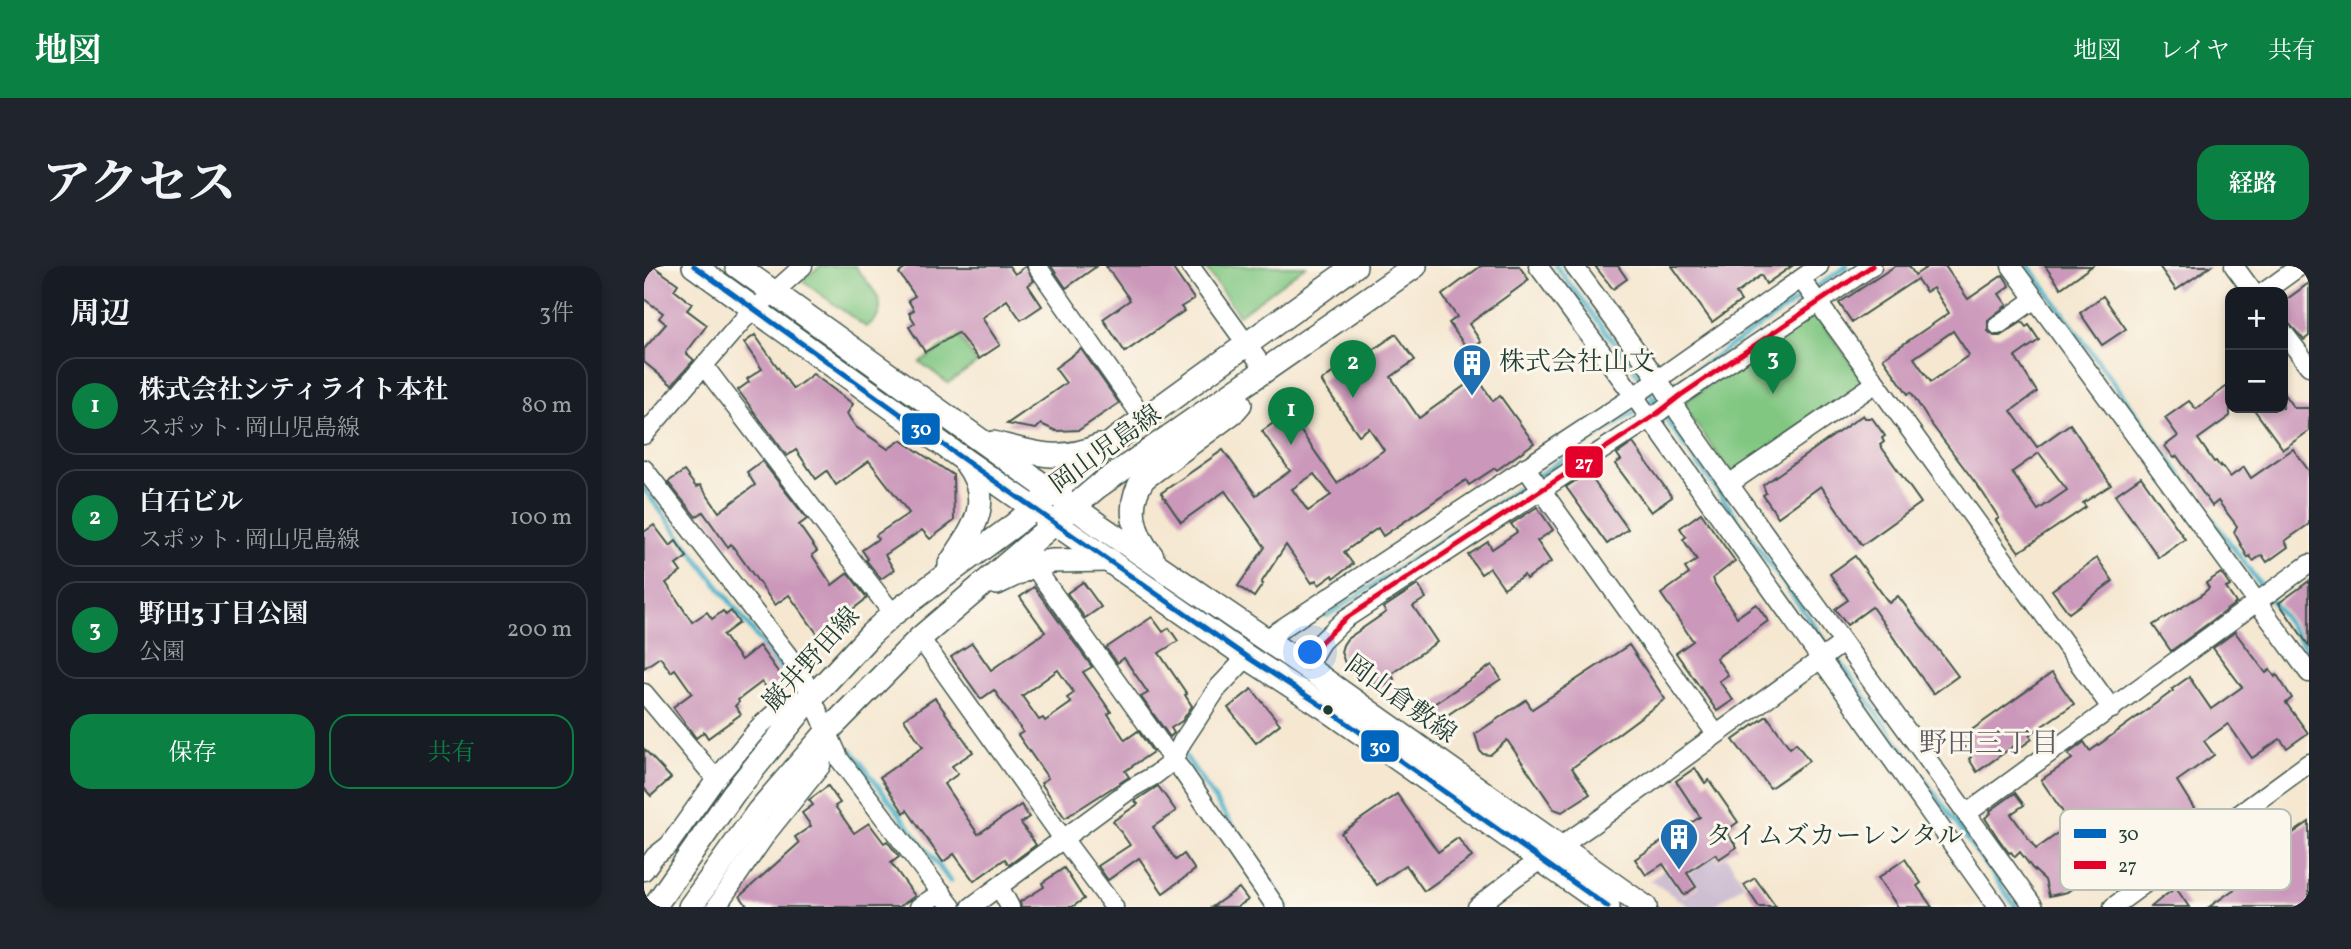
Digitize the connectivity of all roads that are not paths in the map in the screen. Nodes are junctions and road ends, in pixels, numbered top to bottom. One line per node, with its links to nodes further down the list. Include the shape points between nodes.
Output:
1 (694, 266): 20 (main road, 岡山児島線)
2 (737, 266): 17 (main road, 岡山児島線)
3 (803, 266): 17 (street)
4 (1037, 266): 29 (street)
5 (1190, 266): 23 (street)
6 (1355, 266): 23 (main road, 岡山児島線)
7 (1415, 266): 26 (main road, 岡山児島線)
8 (1538, 266): 28 (street)
9 (1574, 266): 28 (street)
10 (1819, 266): 18 (street)
11 (1872, 266): 18 (street)
12 (2011, 266): 19 (street)
13 (2234, 266): 15 (street)
14 (2300, 266): 16 (street)
15 (2249, 287)
16 (2271, 287)
17 (773, 291): 20 (street); 32 (main road, 岡山児島線)
18 (1810, 292): 27 (street); 28 (street); 28 (street, via 1681,395)
19 (2035, 299): 21 (street); 46 (street)
20 (754, 309): 24 (street); 33 (main road, 岡山児島線)
21 (1998, 325)
22 (2288, 339): 25 (street)
23 (1247, 344): 26 (street); 29 (main road, 岡山児島線)
24 (704, 366): 30 (street); 48 (street)
25 (2309, 366)
26 (1266, 371): 39 (main road, 岡山児島線); 43 (main road, via 1234,412 1138,487 1133,501 1135,528)
27 (1876, 383): 36 (street); 57 (street)
28 (1653, 399): 35 (street); 35 (street); 36 (street); 51 (street)
29 (1143, 418): 31 (main road, 岡山児島線)
30 (644, 435)
31 (1116, 439): 32 (main road, via 1055,457); 37 (main road, 岡山児島線)
32 (983, 441): 37 (main road, 岡山児島線)
33 (963, 459): 38 (main road, 岡山児島線); 45 (main road, via 977,481 980,506 976,523)
34 (644, 470): 56 (street, via 800,671)
35 (1533, 478): 50 (street); 53 (street, via 1345,619 1321,642); 59 (street)
36 (1729, 484): 51 (street)
37 (1052, 492): 38 (main road, 巌井野田線); 39 (main road, 岡山倉敷線)
38 (1034, 507): 40 (main road, 岡山児島線); 45 (main road, 巌井野田線)
39 (1073, 507): 40 (main road, 岡山児島線); 43 (main road, 岡山倉敷線)
40 (1055, 522): 41 (main road, 岡山倉敷線); 47 (main road)
41 (1108, 560): 47 (main road, via 1038,563); 52 (main road, 岡山倉敷線)
42 (2309, 564): 46 (street)
43 (1160, 566): 50 (main road, 岡山倉敷線)
44 (1040, 575): 60 (street)
45 (940, 578): 48 (main road, 巌井野田線)
46 (2263, 598): 54 (street); 57 (street)
47 (961, 603): 49 (main road)
48 (893, 614): 56 (main road, 巌井野田線)
49 (920, 638): 58 (main road); 65 (street)
50 (1266, 639): 53 (main road, 岡山倉敷線)
51 (1832, 651): 59 (street); 64 (street); 83 (street)
52 (1247, 657): 60 (street, via 1217,689); 67 (main road, 岡山倉敷線)
53 (1306, 667): 67 (main road, 岡山倉敷線)
54 (2309, 673)
55 (644, 693): 62 (street)
56 (812, 697): 58 (street); 62 (street, via 783,705); 72 (main road, 巌井野田線, via 733,794)
57 (2112, 709): 64 (street)
58 (827, 732): 71 (street, via 840,760); 73 (main road, via 758,812); 74 (street, via 821,766)
59 (1716, 734): 67 (street)
60 (1173, 761): 65 (street); 79 (street)
61 (2309, 763): 63 (street)
62 (716, 779): 66 (street, via 669,845)
63 (2246, 809)
64 (1966, 814): 84 (street)
65 (1064, 840): 69 (street); 78 (street)
66 (650, 850): 68 (street)
67 (1549, 853): 80 (street); 81 (main road, 岡山倉敷線); 82 (main road, 岡山倉敷線)
68 (644, 871)
69 (1000, 887): 76 (street); 77 (street)
70 (2136, 890): 85 (street)
71 (947, 900): 75 (street)
72 (653, 907)
73 (690, 907)
74 (716, 907)
75 (919, 907)
76 (971, 907)
77 (1010, 907)
78 (1114, 907)
79 (1276, 907)
80 (1478, 907)
81 (1608, 907)
82 (1644, 907)
83 (1997, 907)
84 (2034, 907)
85 (2113, 907)

